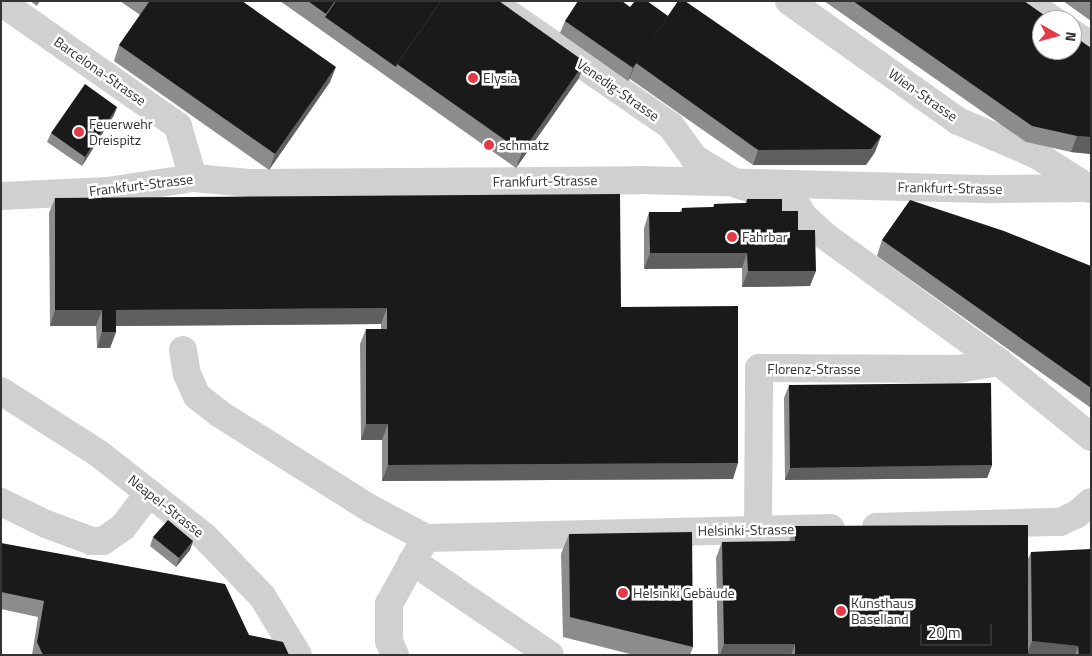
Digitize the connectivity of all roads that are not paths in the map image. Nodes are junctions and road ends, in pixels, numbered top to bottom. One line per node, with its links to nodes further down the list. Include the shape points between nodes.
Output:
1 (490, 1): 7 (street, Venedig-Strasse, via 672,126 694,158)
2 (789, 1): 8 (street, Wien-Strasse, via 958,121 1037,155)
3 (1026, 1): 5 (street)
4 (1, 2): 6 (street, Barcelona-Strasse, via 178,126)
5 (1039, 10)
6 (193, 178): 7 (street, Frankfurt-Strasse, via 250,183 639,180); 9 (street, Frankfurt-Strasse, via 107,191)
7 (739, 185): 8 (street, Frankfurt-Strasse); 11 (street, via 794,201 804,217 824,236)
8 (1090, 189)
9 (1, 196)
10 (183, 350): 18 (street, via 187,374 197,396 220,414 371,509)
11 (999, 362): 13 (street); 17 (street, Florenz-Strasse, via 958,369 759,368)
12 (1, 391): 14 (street, Neapel-Strasse, via 98,453)
13 (1091, 436)
14 (149, 493): 15 (street, via 123,527 103,541 92,542); 19 (street, Neapel-Strasse, via 230,560 262,596)
15 (1, 502)
16 (1091, 502): 17 (street, Helsinki-Strasse, via 1060,522)
17 (758, 530): 18 (street, Helsinki-Strasse)
18 (419, 550): 20 (street, via 389,604 390,641); 21 (street)
19 (298, 655)
20 (395, 655)
21 (550, 655)

